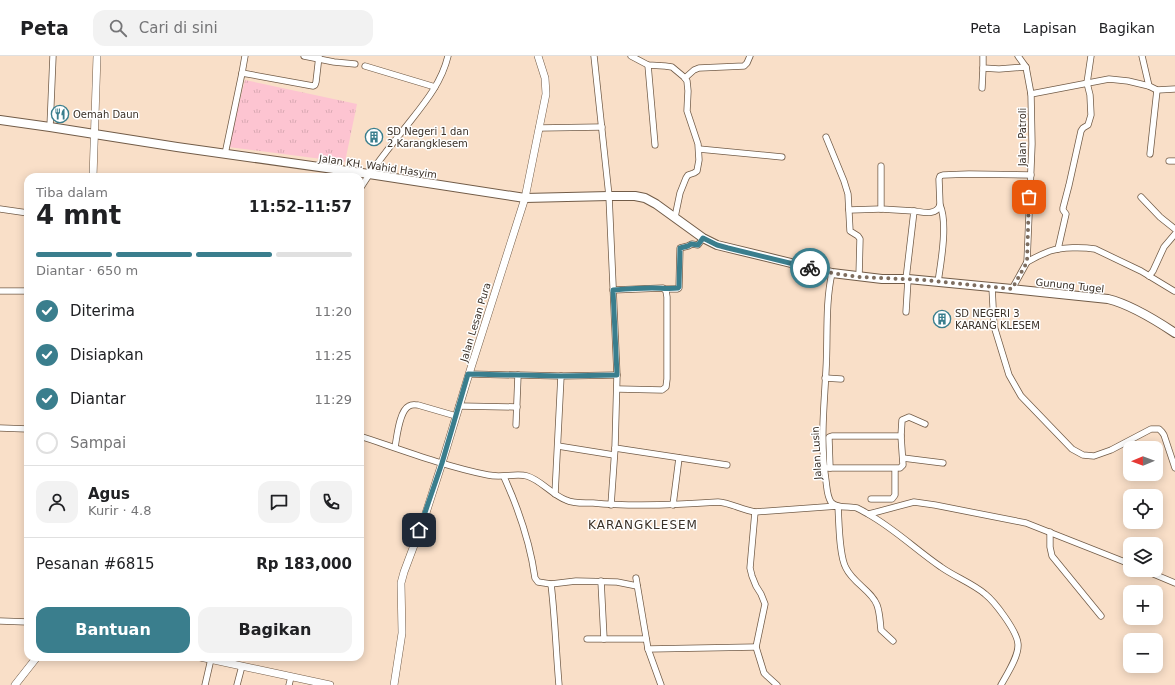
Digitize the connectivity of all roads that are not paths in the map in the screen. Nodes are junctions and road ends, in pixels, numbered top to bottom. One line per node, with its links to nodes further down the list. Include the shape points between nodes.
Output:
1 (53, 56): 30 (street)
2 (97, 56): 33 (street)
3 (245, 56): 20 (street)
4 (304, 56): 14 (street)
5 (448, 56): 24 (street)
6 (538, 56): 32 (street, Jalan Lesan Pura, via 546,88)
7 (594, 56): 31 (street)
8 (632, 56): 16 (street)
9 (750, 56): 21 (street, via 744,66 699,68)
10 (983, 56): 19 (street)
11 (1018, 56): 18 (street, Jalan Patroli)
12 (1091, 56): 22 (street)
13 (1142, 56): 23 (street)
14 (318, 58): 15 (street); 20 (street, via 316,82 313,86)
15 (355, 64)
16 (648, 65): 21 (street, via 672,67); 35 (street)
17 (365, 66): 24 (street)
18 (1026, 67): 19 (street); 28 (street, Jalan Patroli)
19 (983, 68): 25 (street)
20 (242, 73): 37 (street)
21 (685, 78): 36 (street, via 688,86 687,111)
22 (1087, 83): 23 (street, via 1109,80); 28 (street); 60 (street, via 1091,115 1088,125 1081,131 1063,208 1066,214)
23 (1149, 86): 27 (street)
24 (436, 87): 44 (street)
25 (982, 88)
26 (1175, 89): 27 (street)
27 (1157, 90): 38 (street)
28 (1031, 94): 45 (street, Jalan Patroli)
29 (0, 120): 30 (main road, Jalan KH. Wahid Hasyim)
30 (50, 126): 33 (main road, Jalan KH. Wahid Hasyim)
31 (602, 127): 32 (street); 47 (street)
32 (538, 128): 49 (street, Jalan Lesan Pura)
33 (94, 134): 37 (main road, Jalan KH. Wahid Hasyim); 41 (street)
34 (826, 137): 53 (street, via 844,181)
35 (655, 146)
36 (699, 149): 39 (street); 56 (street, via 698,167 686,178)
37 (225, 154): 42 (main road, Jalan KH. Wahid Hasyim)
38 (1150, 154)
39 (782, 157)
40 (881, 166): 52 (street)
41 (93, 173)
42 (362, 173)
43 (364, 173): 44 (main road, Jalan KH. Wahid Hasyim)
44 (369, 174): 46 (street); 49 (main road, Jalan KH. Wahid Hasyim)
45 (1031, 175): 50 (street, via 943,175 939,179); 62 (street, Jalan Patroli)
46 (364, 182)
47 (609, 196): 49 (main road, Jalan KH. Wahid Hasyim); 56 (main road, Jalan KH. Wahid Hasyim, via 645,198); 71 (street)
48 (1141, 197): 57 (street)
49 (525, 198): 77 (street, Jalan Lesan Pura)
50 (940, 205): 54 (street, via 934,212); 67 (street, via 944,227)
51 (0, 208): 55 (street)
52 (882, 209): 53 (street); 54 (street)
53 (849, 210): 65 (street, via 850,231 860,238)
54 (914, 211): 66 (street)
55 (24, 212)
56 (675, 217): 59 (main road, Jalan KH. Wahid Hasyim)
57 (1175, 229)
58 (1175, 234): 64 (street, via 1164,247)
59 (703, 238): 61 (main road, Jalan KH. Wahid Hasyim, via 717,245); 69 (street, via 698,245 691,244 680,248 679,288)
60 (1058, 249): 62 (street); 64 (street, via 1095,249)
61 (741, 251): 63 (main road, Gunung Tugel)
62 (1027, 262): 70 (street, Jalan Patroli)
63 (832, 273): 65 (main road, Gunung Tugel); 81 (street, Jalan Lusin, via 828,302)
64 (1149, 276): 74 (street)
65 (859, 277): 66 (main road, Gunung Tugel)
66 (907, 279): 67 (main road, Gunung Tugel); 75 (street)
67 (938, 282): 68 (main road, Gunung Tugel)
68 (992, 287): 70 (main road, Gunung Tugel); 103 (street, via 994,326 1009,375 1022,396 1072,449 1083,455 1094,456 1151,429 1159,429 1164,435)
69 (665, 289): 71 (street); 83 (street, via 666,387 662,390)
70 (1012, 289): 76 (main road, Gunung Tugel, via 1115,300)
71 (613, 290): 79 (street)
72 (0, 291): 73 (street)
73 (24, 291)
74 (1174, 291)
75 (906, 312)
76 (1175, 333)
77 (468, 374): 78 (street); 84 (street, Jalan Lesan Pura)
78 (518, 375): 80 (street); 85 (street)
79 (617, 375): 80 (street); 83 (street)
80 (561, 376): 93 (street)
81 (825, 378): 82 (street); 102 (street, Jalan Lusin, via 822,426)
82 (841, 379)
83 (618, 389): 95 (street)
84 (459, 406): 85 (street); 86 (street, Jalan Lesan Pura)
85 (516, 408): 88 (street)
86 (456, 416): 94 (street, via 412,404 405,408 402,414); 99 (street, Jalan Lesan Pura)
87 (925, 424): 91 (street, via 909,417 905,418 902,420)
88 (516, 425)
89 (0, 428): 90 (street)
90 (24, 429)
91 (901, 436): 98 (street); 102 (street, via 829,437)
92 (364, 437): 94 (street)
93 (558, 446): 96 (street); 106 (street)
94 (395, 447): 99 (street)
95 (615, 448): 96 (street); 97 (street)
96 (614, 455): 108 (street)
97 (679, 458): 101 (street); 109 (street)
98 (903, 458): 100 (street); 104 (street, via 903,465)
99 (442, 463): 105 (street); 140 (street, Jalan Lesan Pura, via 402,578 402,633)
100 (943, 463)
101 (727, 465)
102 (827, 468): 104 (street); 110 (street, Jalan Lusin, via 829,496)
103 (1175, 468)
104 (894, 469): 107 (street, via 894,497)
105 (504, 477): 106 (street, via 528,477); 119 (street, via 515,500 527,539 535,578 538,582)
106 (555, 494): 108 (street, via 571,502)
107 (871, 499)
108 (611, 505): 109 (street)
109 (673, 505): 111 (street, via 725,503)
110 (838, 506): 111 (street); 112 (street, via 856,508); 127 (street, via 845,566 856,582 873,597 879,611 880,630)
111 (756, 512): 128 (street, via 750,568 765,604)
112 (868, 514): 113 (street, via 914,502 1026,523); 144 (street, via 940,566 985,594 995,604 1018,642 1018,652)
113 (1050, 532): 114 (street); 121 (street, via 1052,556)
114 (1123, 561)
115 (1161, 577): 118 (street)
116 (636, 578): 120 (street)
117 (601, 581): 119 (street); 120 (street); 125 (street)
118 (1175, 583)
119 (551, 584): 141 (street)
120 (638, 586): 126 (street)
121 (1101, 616)
122 (0, 622): 123 (street)
123 (24, 622)
124 (587, 639): 125 (street)
125 (604, 639): 126 (street)
126 (646, 640): 129 (street)
127 (893, 641)
128 (756, 647): 129 (street); 143 (street, via 766,676)
129 (648, 649): 142 (street)
130 (34, 661): 135 (street)
131 (211, 661): 136 (street)
132 (220, 661): 133 (street)
133 (242, 666): 134 (street); 137 (street)
134 (291, 676): 138 (street); 139 (street)
135 (15, 685)
136 (205, 685)
137 (237, 685)
138 (289, 685)
139 (330, 685)
140 (394, 685)
141 (559, 685)
142 (661, 685)
143 (777, 685)
144 (1001, 685)

